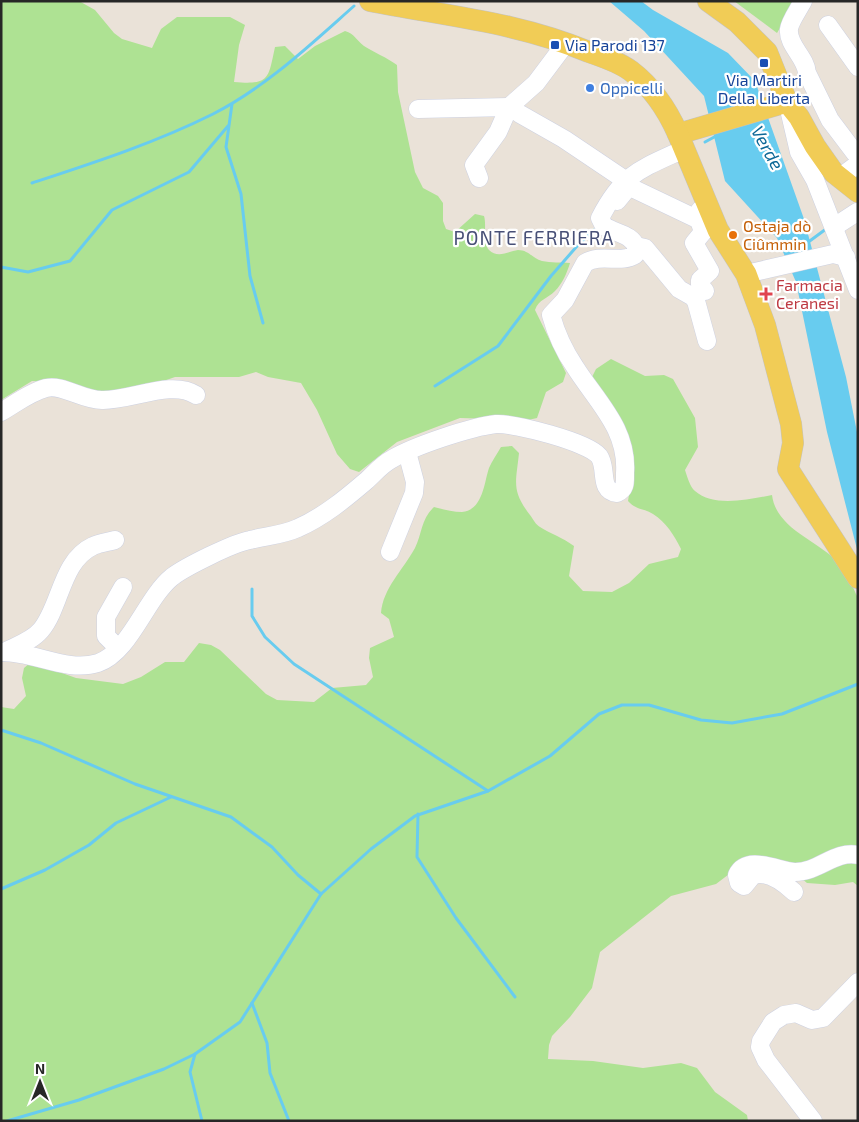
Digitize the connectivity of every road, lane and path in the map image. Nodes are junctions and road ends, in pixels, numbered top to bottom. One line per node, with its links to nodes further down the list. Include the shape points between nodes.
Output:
1 (370, 1): 5 (main road, via 489,21)
2 (708, 1): 7 (main road, via 738,22 767,52)
3 (803, 1): 11 (street, via 789,28 789,37 830,120)
4 (828, 25): 6 (street)
5 (566, 43): 9 (street); 10 (main road, via 628,69 653,91)
6 (858, 67)
7 (782, 103): 10 (main road); 12 (main road, via 799,117 815,146); 19 (street, via 799,152 815,180)
8 (418, 109): 9 (street)
9 (514, 111): 13 (street, via 474,165); 14 (street, via 564,139)
10 (685, 138): 14 (street); 17 (main road)
11 (857, 157): 12 (street)
12 (837, 175): 15 (main road)
13 (479, 178)
14 (624, 180): 16 (street)
15 (857, 202): 19 (street)
16 (607, 206): 17 (street, via 612,207 626,190 632,188); 18 (street, via 600,218 601,224 629,237)
17 (703, 213): 20 (main road); 22 (street, via 703,232 694,242 710,271 700,280)
18 (636, 246): 23 (street, via 645,248 679,289 693,297); 26 (street, via 637,253 631,257 598,258 585,263 565,300 550,315 562,346 621,437 626,466 625,484 621,491 609,491 600,456 592,450 511,424 480,428)
19 (836, 247): 20 (street, via 781,267); 21 (street)
20 (746, 274): 29 (main road, via 765,325 791,424 793,443 788,469)
21 (858, 290)
22 (705, 291)
23 (707, 341)
24 (196, 395): 25 (street, via 182,388 125,399 100,400 82,398 64,389 46,388)
25 (1, 412)
26 (407, 452): 28 (street, via 415,482 414,493); 32 (street, via 391,459 339,504 297,529 248,540 172,577)
27 (115, 540): 34 (street, via 92,546 80,556 66,576 40,631)
28 (390, 552)
29 (858, 578)
30 (123, 587): 31 (street, via 106,617)
31 (106, 627): 32 (street, via 112,623); 33 (street, via 106,636)
32 (130, 632): 33 (street)
33 (118, 648): 34 (street, via 107,658 88,665)
34 (3, 652)
35 (858, 856): 36 (street, via 845,854 821,867 802,872 751,865 741,869 738,876 739,883 744,886 753,876 764,874)
36 (794, 892)
37 (858, 982): 38 (street, via 823,1018 812,1020 796,1013 784,1015 772,1022 761,1041 766,1060)
38 (813, 1121)

